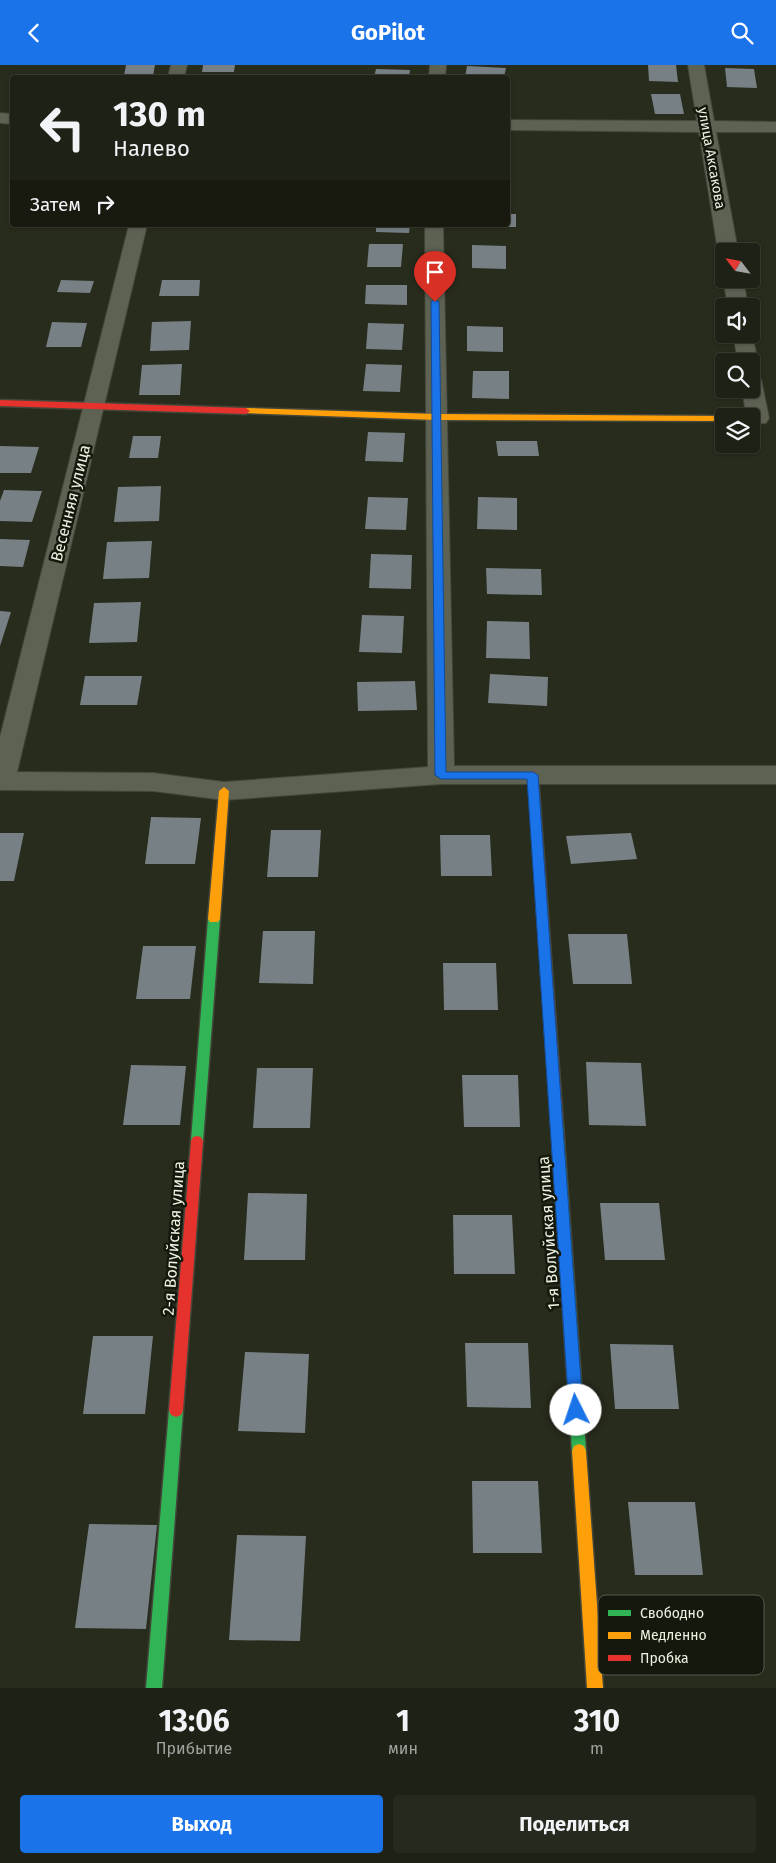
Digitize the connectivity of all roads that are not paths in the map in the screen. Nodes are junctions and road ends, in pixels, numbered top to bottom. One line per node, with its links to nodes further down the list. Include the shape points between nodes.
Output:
1 (696, 65): 3 (street, улица Аксакова)
2 (510, 125): 3 (street)
3 (706, 127): 4 (street); 7 (street, улица Аксакова)
4 (776, 127)
5 (138, 227): 9 (street, Весенняя улица)
6 (434, 227): 10 (street)
7 (727, 243)
8 (0, 403): 9 (street)
9 (94, 405): 10 (street); 15 (street, Весенняя улица)
10 (436, 417): 11 (street); 12 (street)
11 (715, 418)
12 (441, 775): 13 (street); 16 (street)
13 (533, 775): 14 (street); 18 (street, 1-я Волуйская улица)
14 (776, 775)
15 (1, 781): 16 (street, via 152,783)
16 (224, 791): 17 (street, 2-я Волуйская улица)
17 (154, 1688)
18 (595, 1688)

